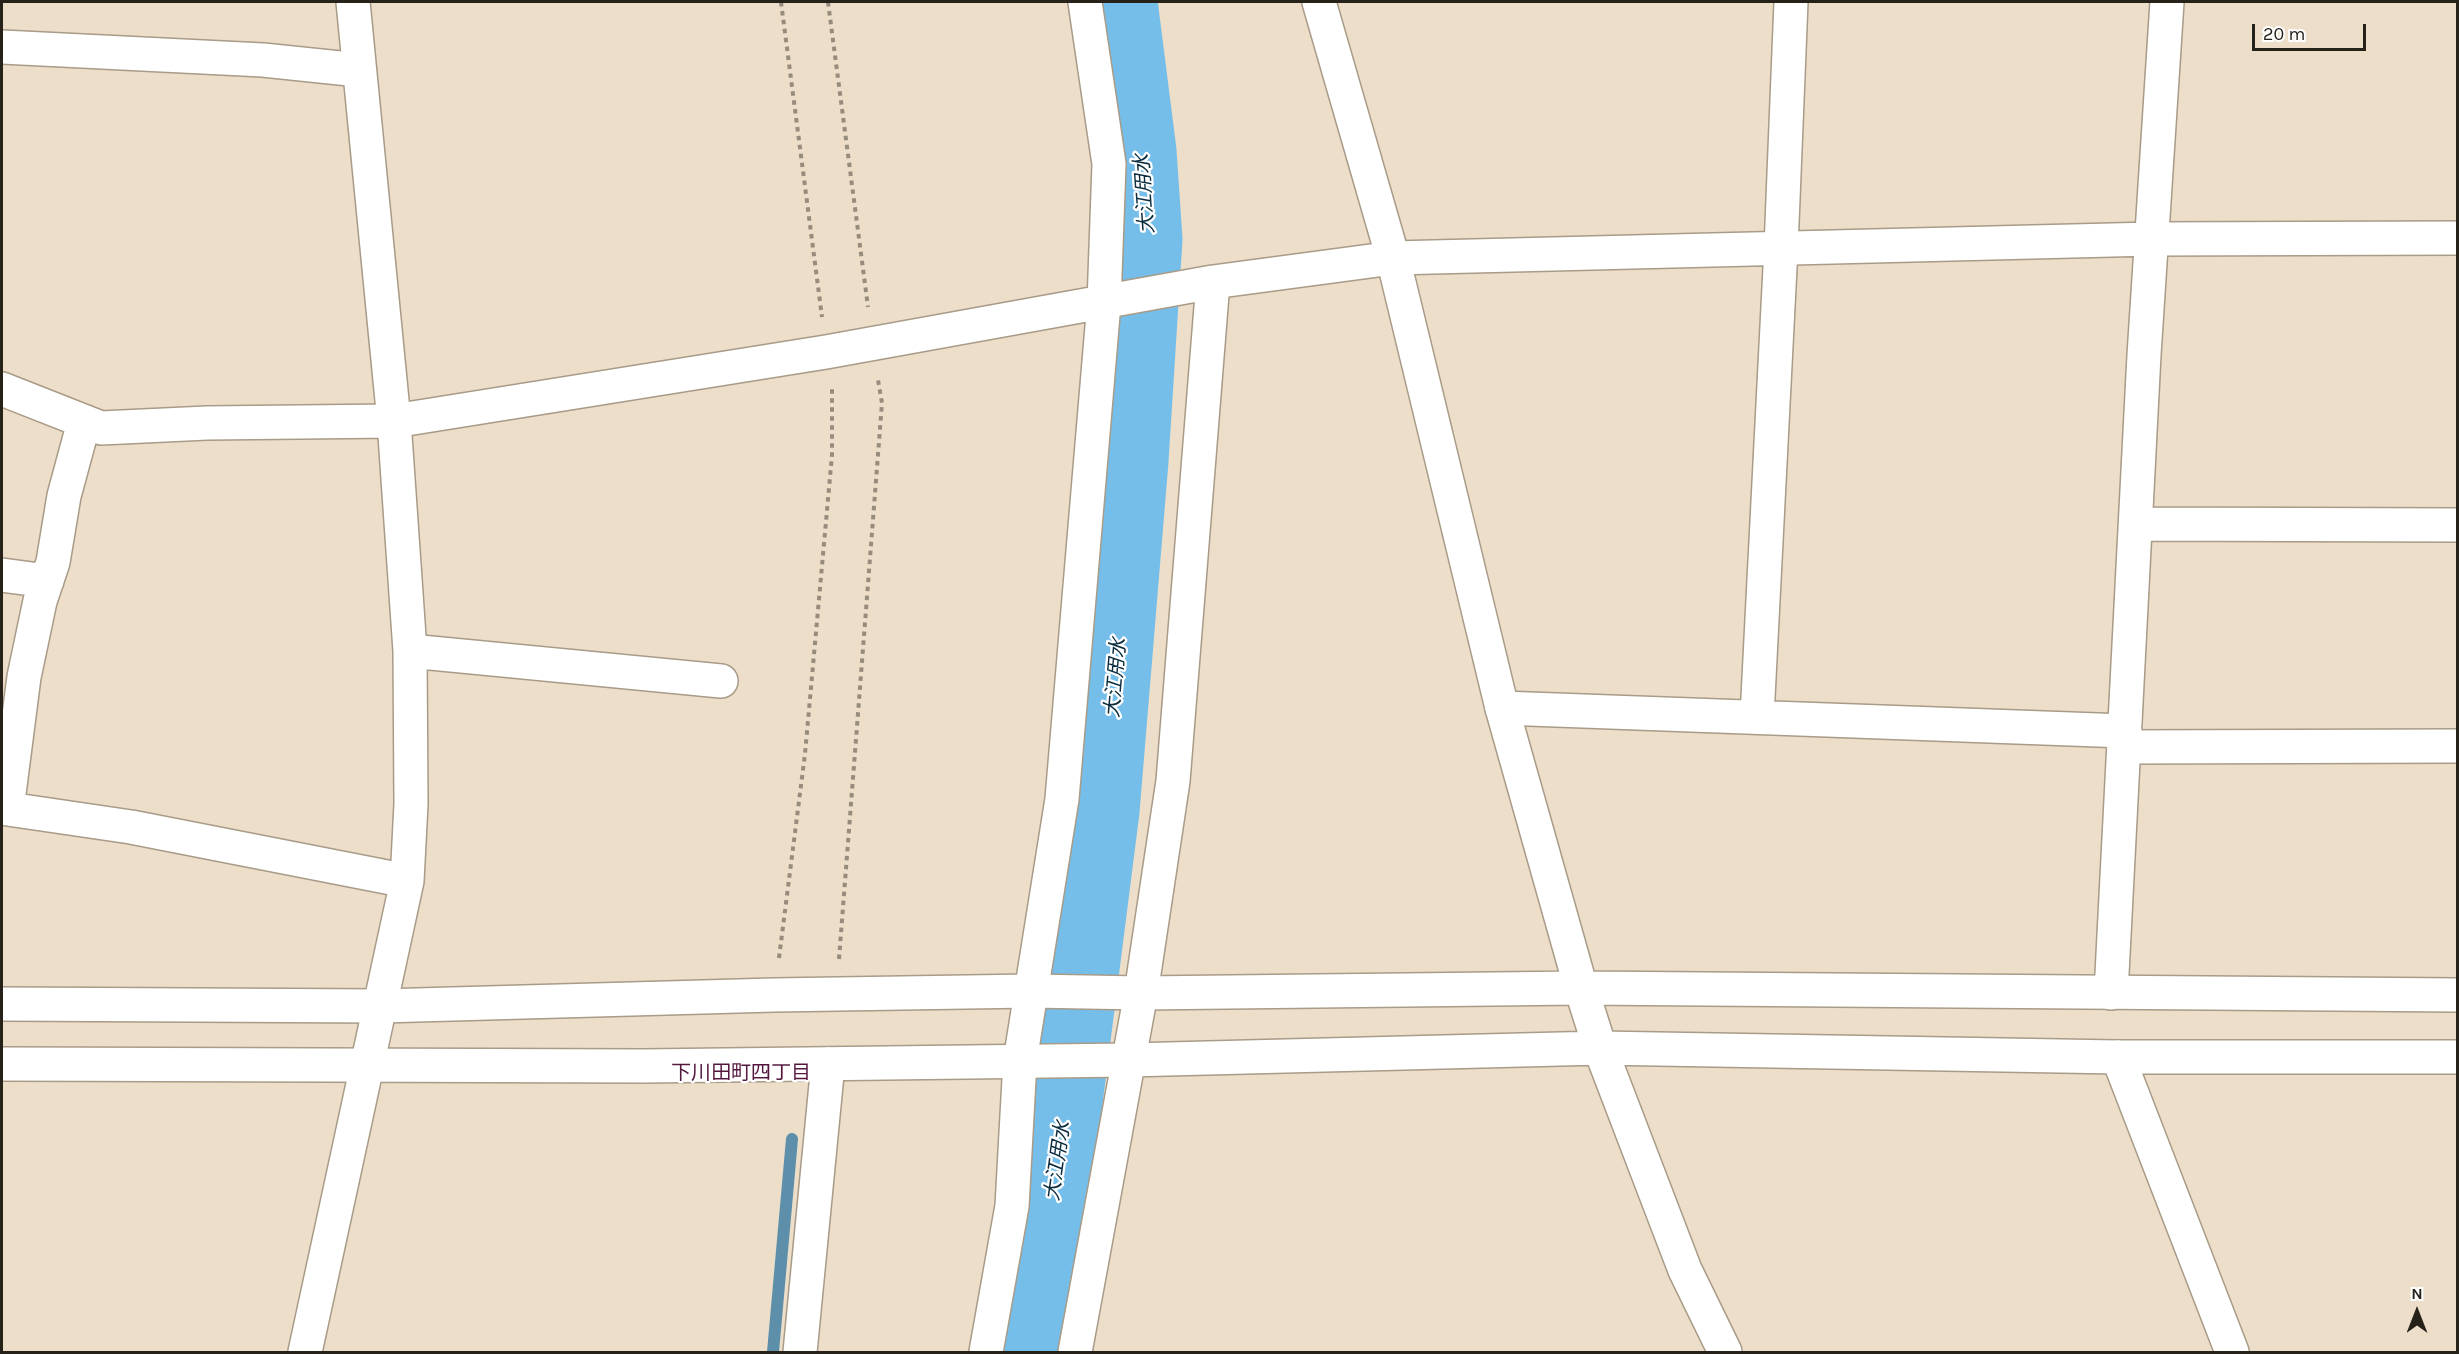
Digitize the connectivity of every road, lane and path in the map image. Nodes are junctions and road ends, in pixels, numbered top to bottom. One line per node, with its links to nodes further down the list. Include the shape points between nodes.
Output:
1 (353, 2): 9 (street)
2 (780, 2): 17 (path)
3 (828, 2): 16 (path)
4 (1085, 2): 15 (street, via 1109,164)
5 (1319, 2): 13 (street)
6 (1791, 2): 12 (street)
7 (2167, 2): 11 (street)
8 (2, 47): 9 (street, via 263,60)
9 (358, 70): 19 (street)
10 (2457, 238): 11 (street)
11 (2152, 239): 12 (street); 21 (street)
12 (1781, 248): 13 (street); 28 (street)
13 (1393, 258): 14 (street); 27 (street)
14 (1202, 284): 15 (street); 35 (street, via 1173,781)
15 (1108, 302): 16 (street); 34 (street, via 1062,800)
16 (873, 344): 17 (street); 38 (path, via 882,403)
17 (826, 352): 19 (street); 37 (path, via 834,400 832,455 805,754)
18 (2, 389): 20 (street)
19 (394, 421): 20 (street, via 100,428); 25 (street)
20 (84, 422): 24 (street)
21 (2136, 524): 22 (street); 29 (street)
22 (2457, 525)
23 (2, 575): 24 (street)
24 (47, 582): 31 (street, via 24,677)
25 (410, 651): 26 (street); 32 (street)
26 (721, 681)
27 (1502, 708): 28 (street); 33 (street)
28 (1757, 717): 29 (street)
29 (2124, 739): 30 (street); 36 (street)
30 (2457, 746)
31 (4, 809): 32 (street, via 131,827)
32 (408, 881): 41 (street)
33 (1581, 988): 35 (street); 36 (street); 42 (street)
34 (1036, 991): 35 (street); 38 (street); 46 (street)
35 (1131, 992): 45 (street)
36 (2110, 993): 39 (street)
37 (774, 995): 38 (street); 41 (street)
38 (837, 995)
39 (2457, 995)
40 (2, 1004): 41 (street)
41 (381, 1006): 49 (street)
42 (1600, 1048): 43 (street); 45 (street); 54 (street, via 1685,1270)
43 (2118, 1057): 44 (street); 55 (street)
44 (2457, 1057)
45 (1120, 1060): 46 (street); 53 (street)
46 (1026, 1061): 48 (street); 52 (street, via 1012,1206)
47 (2, 1064): 49 (street)
48 (828, 1064): 49 (street); 51 (street)
49 (366, 1067): 50 (street)
50 (305, 1353)
51 (800, 1353)
52 (986, 1353)
53 (1075, 1353)
54 (1725, 1353)
55 (2232, 1353)

